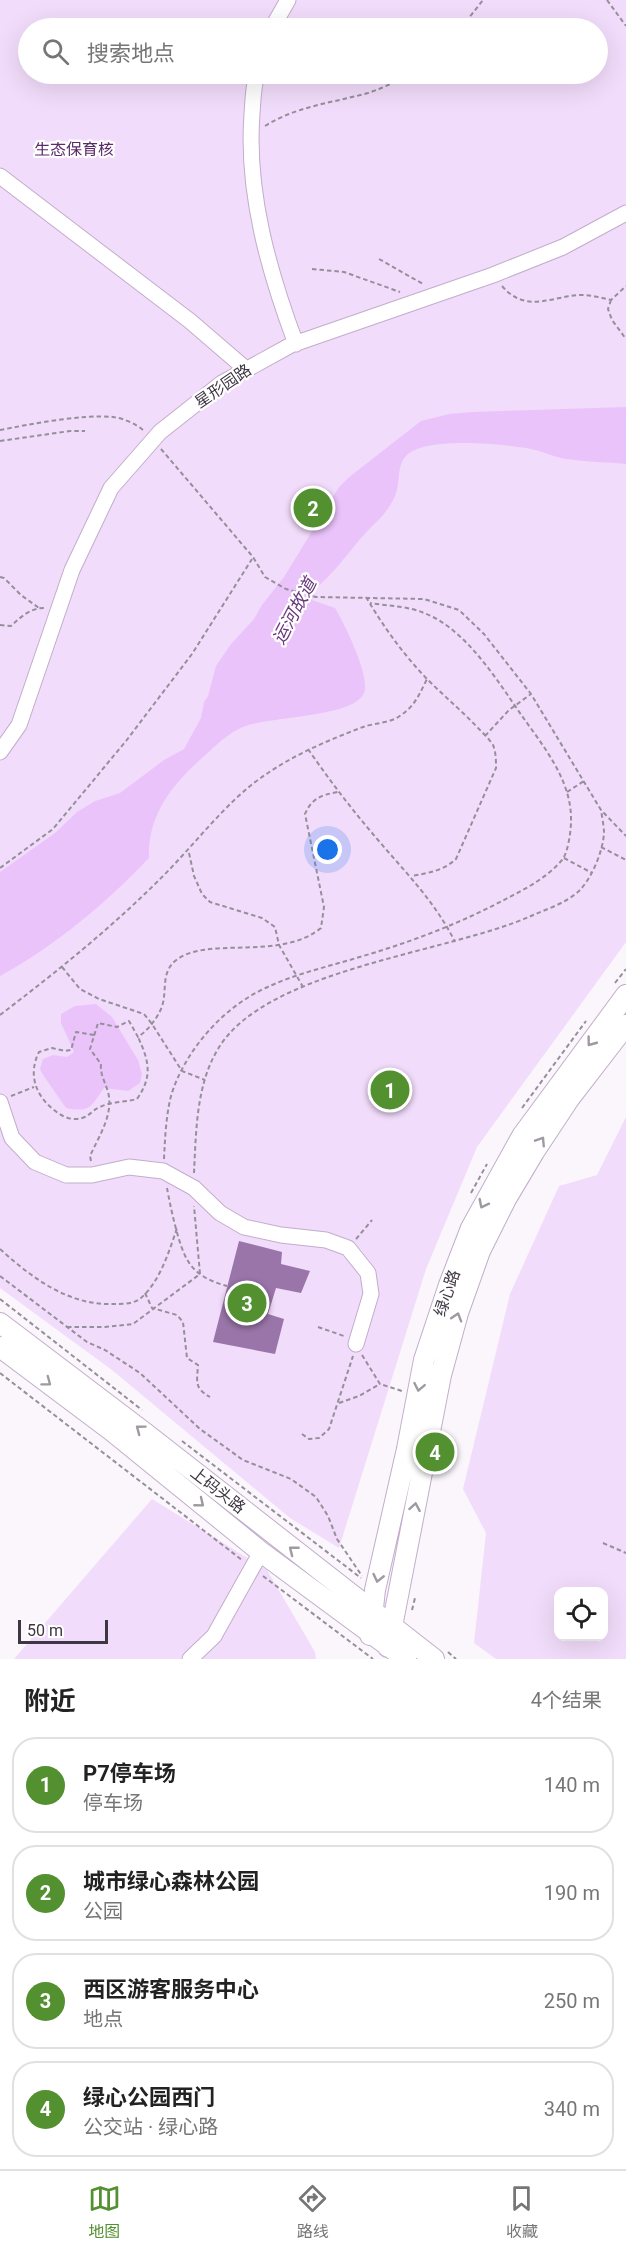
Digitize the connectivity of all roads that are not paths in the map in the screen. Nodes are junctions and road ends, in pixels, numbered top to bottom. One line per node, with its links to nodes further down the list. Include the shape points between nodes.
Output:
1 (288, 0): 2 (street)
2 (278, 18)
3 (254, 84): 6 (street, via 250,135 255,187 265,247)
4 (0, 176): 7 (street)
5 (626, 213): 6 (street, 星形园路, via 563,247 493,275)
6 (296, 344): 7 (street, 星形园路)
7 (247, 369): 8 (street, 星形园路, via 222,383 160,432 111,488 72,570 19,725)
8 (0, 752)
9 (626, 995): 18 (main road, 绿心路, one-way to 18, via 522,1136 471,1228 424,1360)
10 (626, 1025): 19 (main road, 绿心路, one-way to 10, via 441,1375 480,1251 534,1152)
11 (4, 1100): 13 (street, via 12,1138 35,1162 66,1175 93,1175 129,1167 163,1171 194,1188 220,1213 244,1227 326,1240 348,1248 368,1273 371,1294)
12 (0, 1323): 16 (main road, 上码头路, one-way to 12)
13 (356, 1344)
14 (0, 1347): 15 (main road, 上码头路, one-way to 15, via 112,1431)
15 (257, 1560): 17 (main road, 上码头路); 22 (street, via 214,1636)
16 (317, 1568): 17 (main road, via 318,1575); 18 (main road, 上码头路)
17 (304, 1585): 20 (main road, 上码头路)
18 (372, 1612): 19 (main road, 上码头路); 20 (main road, 绿心路)
19 (392, 1627): 21 (main road, 绿心路); 24 (main road, 上码头路)
20 (370, 1635): 21 (main road, 上码头路)
21 (381, 1653): 23 (main road, 上码头路)
22 (190, 1659)
23 (406, 1659)
24 (434, 1659)

